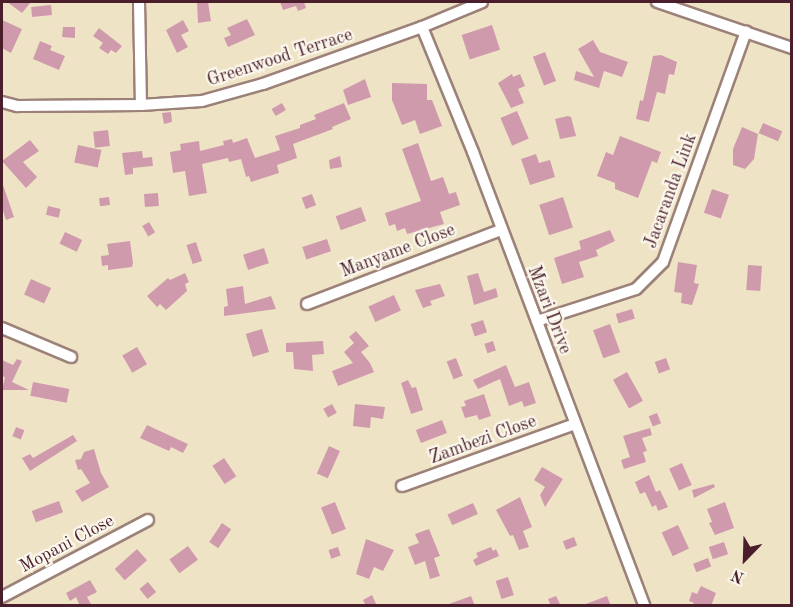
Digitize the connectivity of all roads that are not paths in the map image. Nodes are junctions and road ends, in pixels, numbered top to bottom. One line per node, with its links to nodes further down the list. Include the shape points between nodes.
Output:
1 (139, 2): 8 (street)
2 (482, 2): 4 (street, Greenwood Terrace)
3 (657, 2): 5 (street)
4 (422, 27): 8 (street, Greenwood Terrace, via 233,93 202,101); 9 (street, Mzari Drive)
5 (746, 31): 6 (street); 11 (street, Jacaranda Link, via 663,262 636,289)
6 (790, 44)
7 (2, 102): 8 (street, Greenwood Terrace, via 17,106)
8 (141, 105)
9 (501, 230): 10 (street, Manyame Close); 11 (street, Mzari Drive)
10 (307, 304)
11 (537, 321): 14 (street, Mzari Drive)
12 (2, 328): 13 (street)
13 (71, 357)
14 (575, 424): 15 (street, Zambezi Close); 18 (street, Mzari Drive)
15 (402, 486)
16 (148, 520): 17 (street, Mopani Close)
17 (2, 597)
18 (645, 606)

